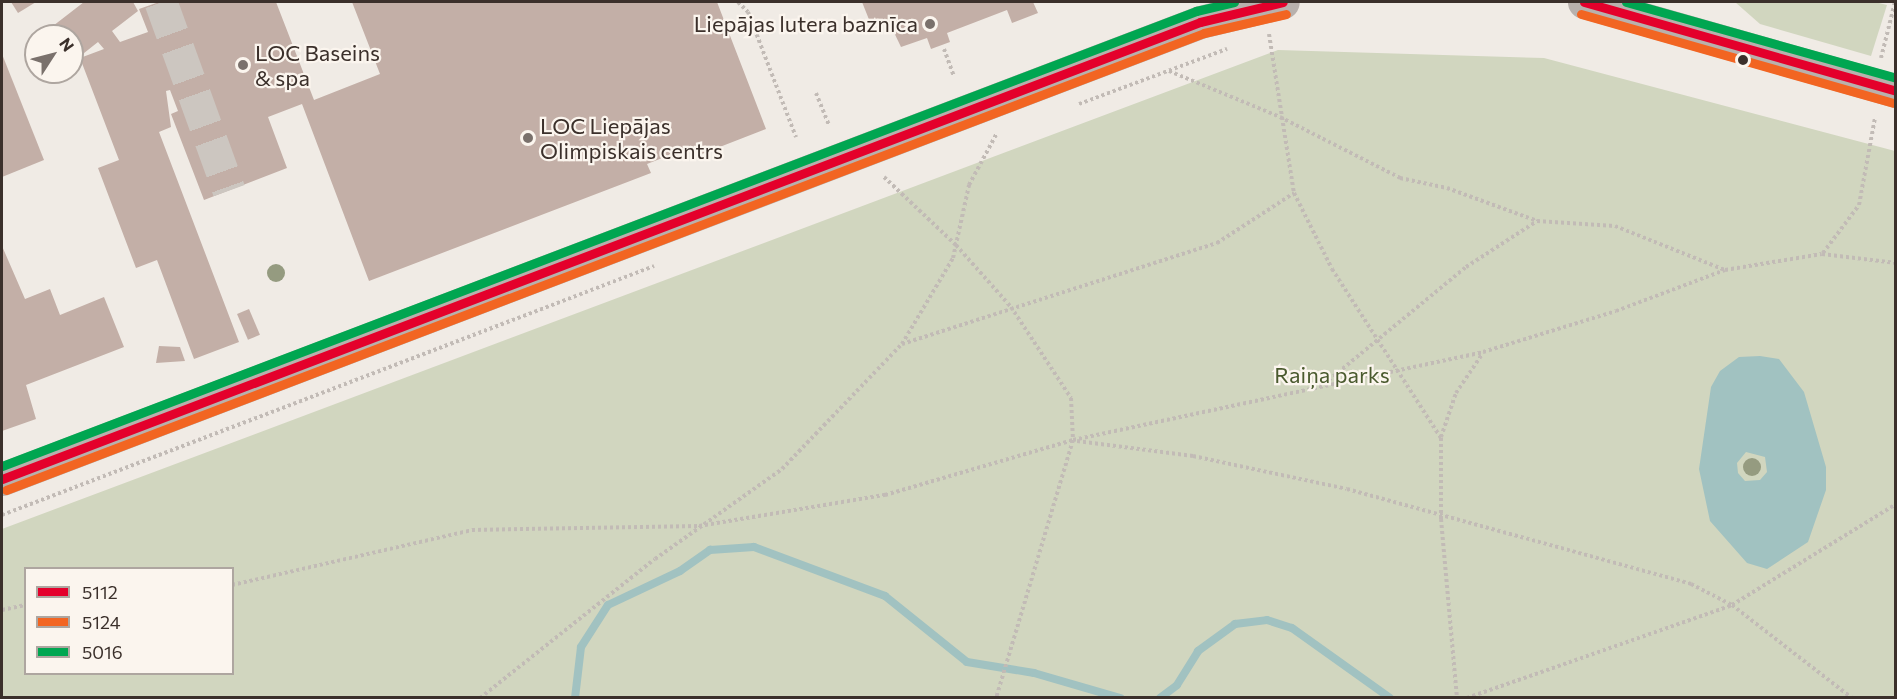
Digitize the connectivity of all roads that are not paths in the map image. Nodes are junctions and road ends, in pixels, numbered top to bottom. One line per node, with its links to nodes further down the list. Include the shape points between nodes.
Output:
1 (1282, 2): 4 (main road, via 1200,22)
2 (1584, 2): 3 (main road)
3 (1887, 79)
4 (2, 479)

